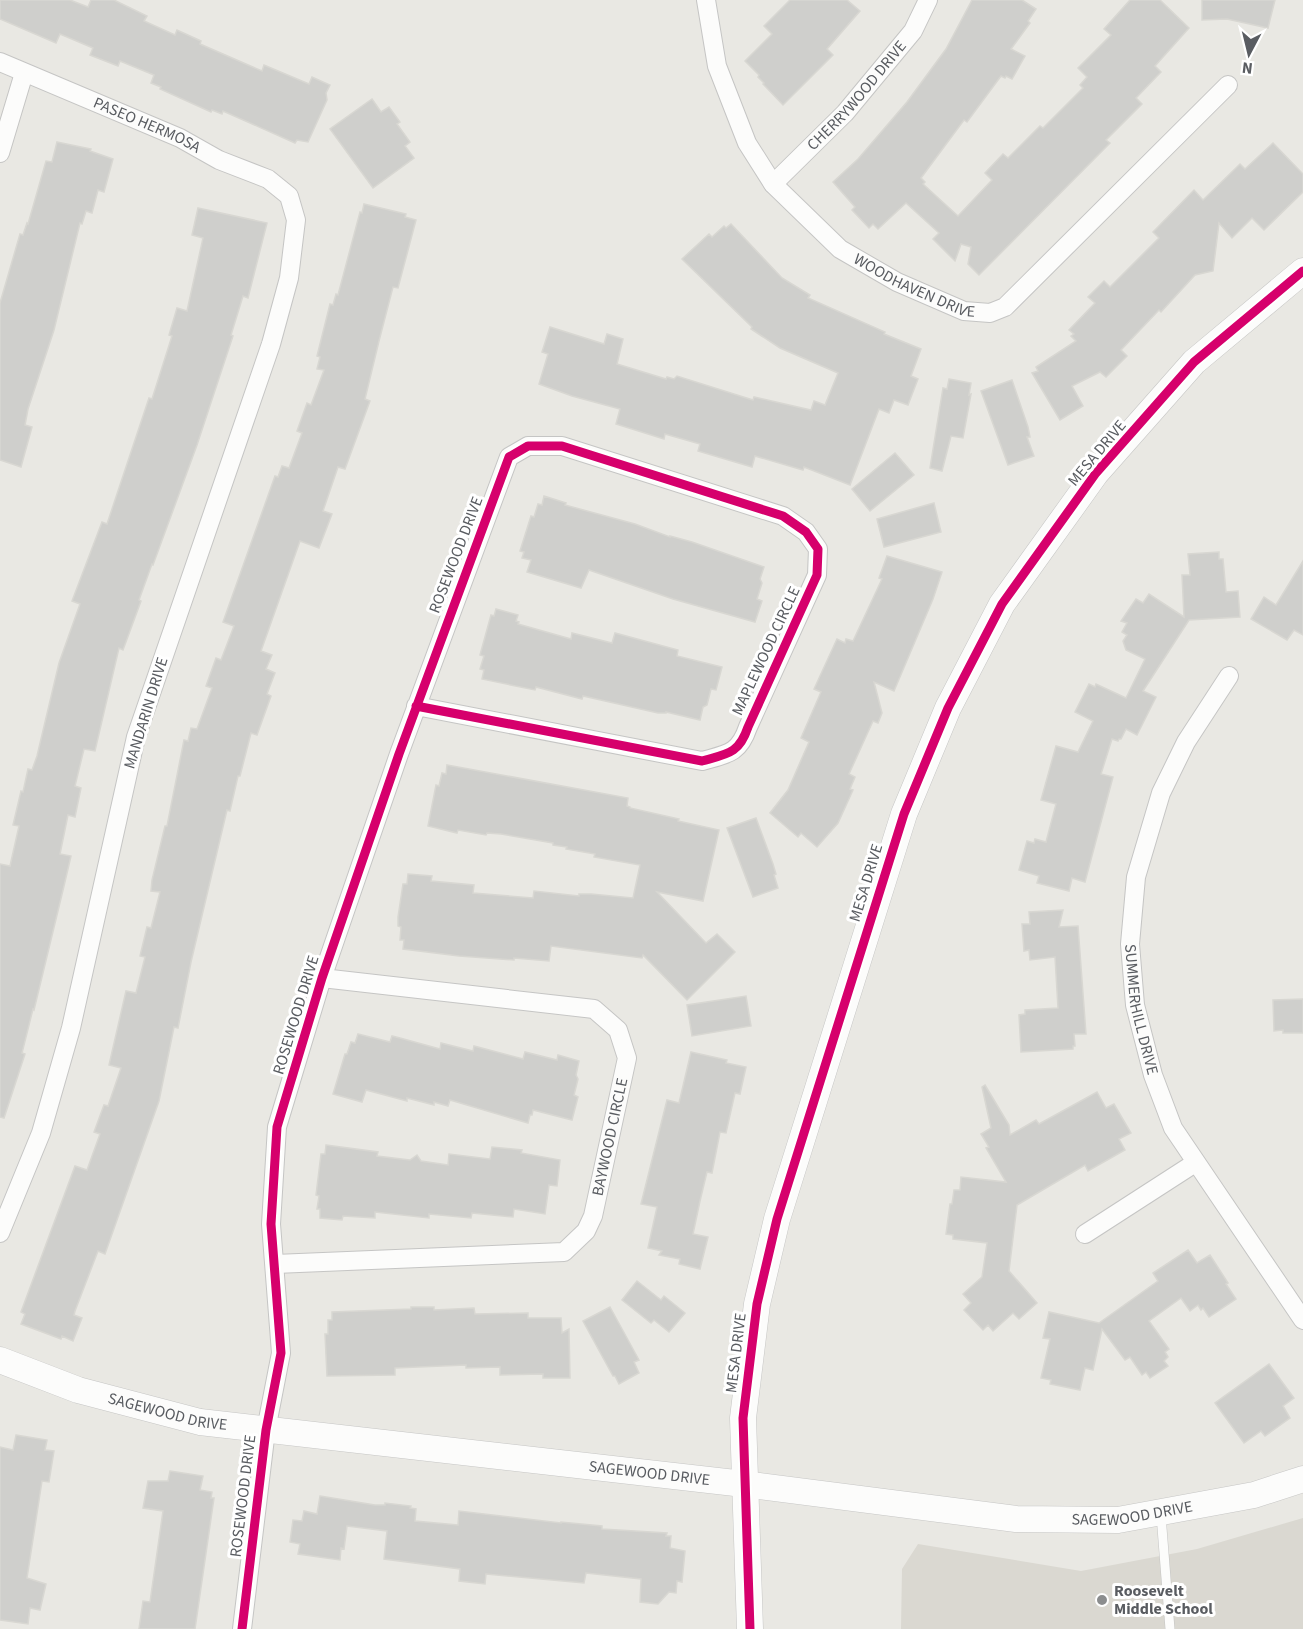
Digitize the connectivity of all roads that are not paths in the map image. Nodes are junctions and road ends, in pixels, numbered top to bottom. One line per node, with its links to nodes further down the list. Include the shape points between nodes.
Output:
1 (706, 0): 7 (street, WOODHAVEN DRIVE, via 717,66 747,143)
2 (928, 0): 7 (street, CHERRYWOOD DRIVE, via 913,31 845,113)
3 (0, 62): 4 (street, PASEO HERMOSA)
4 (24, 73): 6 (street); 8 (street, PASEO HERMOSA, via 180,138 219,160 267,179)
5 (1228, 86): 7 (street, WOODHAVEN DRIVE, via 1005,307 990,313 963,311 897,282 850,255)
6 (0, 153)
7 (773, 184)
8 (290, 196): 15 (street, MANDARIN DRIVE, via 296,220 290,267 271,344 136,737 71,1028 41,1133)
9 (1303, 271): 22 (main road, MESA DRIVE, via 1194,362 1096,473 1002,604 948,708 904,814 777,1219 757,1304 743,1418)
10 (528, 446): 12 (street, ROSEWOOD DRIVE, via 509,457); 12 (street, MAPLEWOOD CIRCLE, via 562,446 783,516 806,532 818,549 817,575 743,741 732,752 702,761)
11 (1228, 676): 14 (street, SUMMERHILL DRIVE, via 1186,742 1161,794 1136,877 1130,944 1135,1005 1153,1075 1173,1128)
12 (416, 706): 13 (street, ROSEWOOD DRIVE)
13 (322, 978): 17 (street, ROSEWOOD DRIVE, via 278,1127 271,1224); 17 (street, BAYWOOD CIRCLE, via 594,1009 618,1029 627,1058 593,1216 586,1232 564,1252)
14 (1195, 1163): 16 (street); 18 (street, SUMMERHILL DRIVE)
15 (0, 1233)
16 (1085, 1234)
17 (275, 1264): 20 (street, ROSEWOOD DRIVE, via 281,1353)
18 (1303, 1320)
19 (0, 1360): 20 (main road, SAGEWOOD DRIVE, via 78,1390 200,1422)
20 (266, 1430): 22 (main road, SAGEWOOD DRIVE); 24 (street, ROSEWOOD DRIVE)
21 (1303, 1479): 23 (main road, SAGEWOOD DRIVE, via 1254,1495)
22 (744, 1484): 23 (main road, SAGEWOOD DRIVE, via 1016,1519 1118,1520); 25 (main road, MESA DRIVE)
23 (1161, 1512): 26 (lane)
24 (242, 1629)
25 (750, 1629)
26 (1170, 1629)

